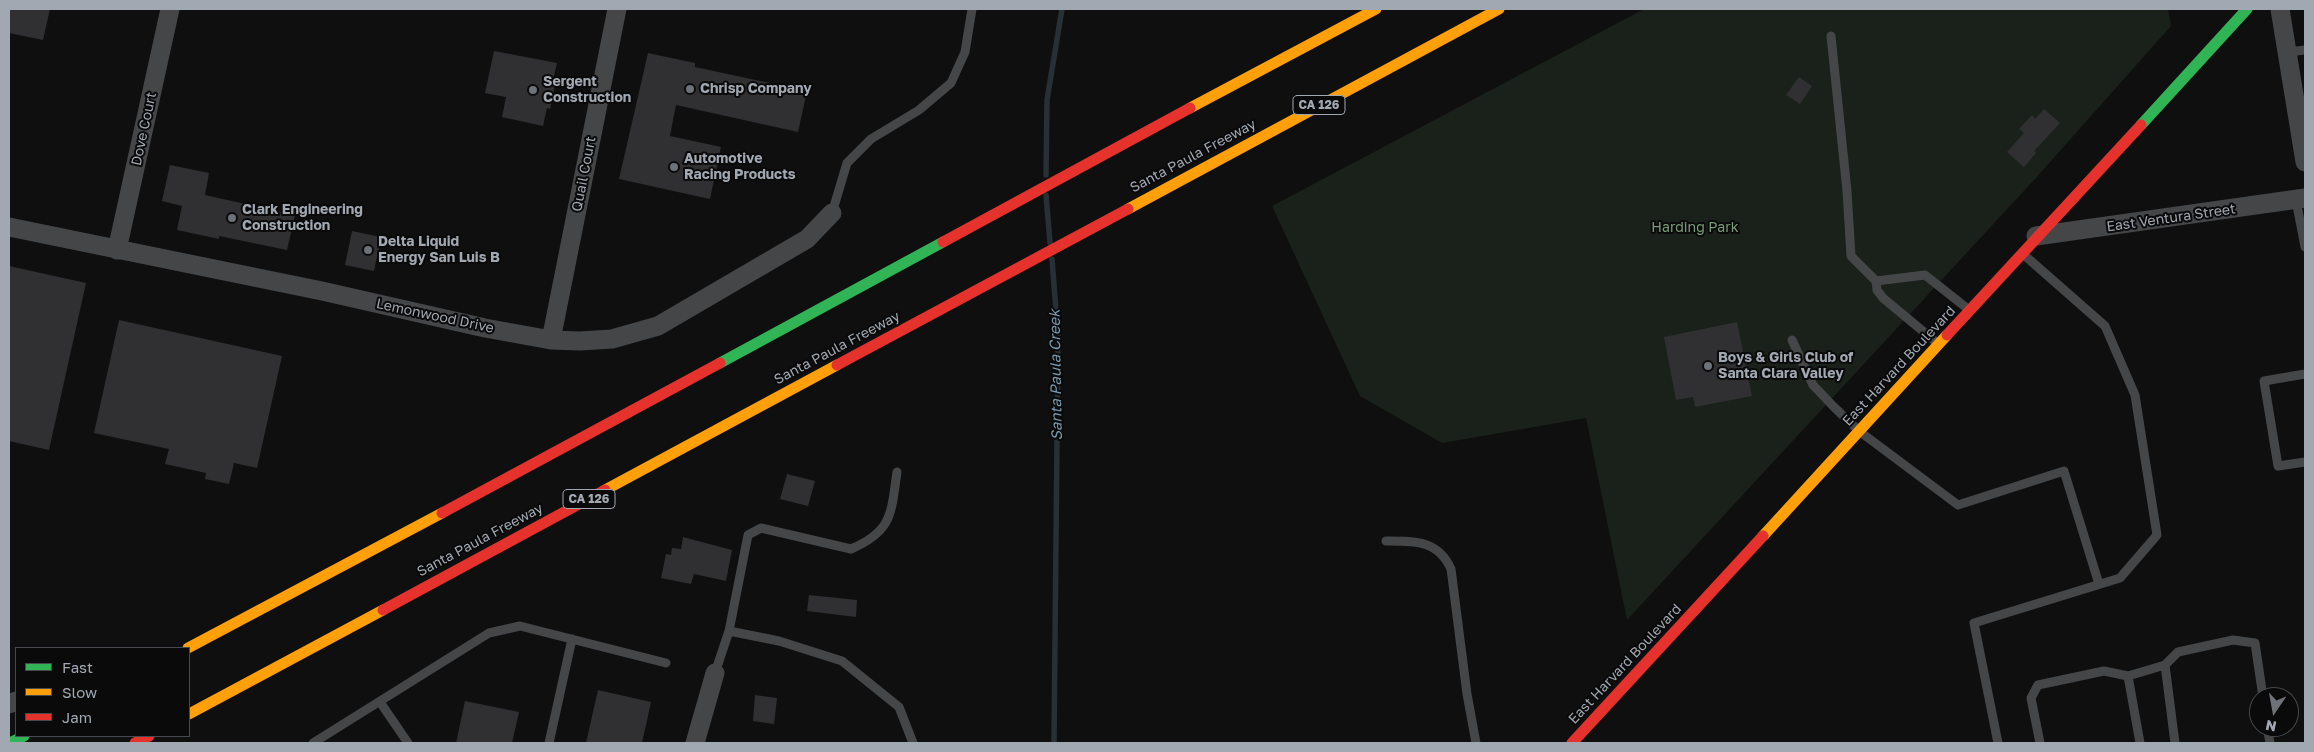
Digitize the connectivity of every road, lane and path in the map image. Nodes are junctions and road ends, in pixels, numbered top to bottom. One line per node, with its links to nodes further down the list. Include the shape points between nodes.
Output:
1 (170, 9): 16 (street, Dove Court)
2 (617, 9): 20 (street, Quail Court)
3 (972, 9): 12 (lane, via 965,52 951,83 919,110 871,139 847,163)
4 (1376, 9): 31 (main road)
5 (1499, 9): 38 (main road, Santa Paula Freeway / CA 126)
6 (2247, 9): 14 (main road, East Harvard Boulevard)
7 (2280, 9): 9 (street)
8 (1831, 36): 18 (lane, via 1851,256)
9 (2296, 51): 10 (street)
10 (2305, 162)
11 (2301, 199): 14 (street, East Ventura Street); 15 (lane)
12 (832, 213): 20 (street, Lemonwood Drive, via 807,239 658,326 612,339)
13 (9, 227): 16 (street, Lemonwood Drive)
14 (2036, 236): 17 (main road, East Harvard Boulevard)
15 (2305, 247)
16 (117, 250): 20 (street, Lemonwood Drive)
17 (2021, 252): 19 (main road, East Harvard Boulevard); 28 (lane, via 2105,326 2135,395 2157,535 2120,578)
18 (1876, 281): 19 (lane, via 1925,275); 22 (lane, via 1877,290 1883,298)
19 (1970, 310): 22 (main road, East Harvard Boulevard)
20 (551, 340)
21 (1792, 340): 24 (lane, via 1813,385)
22 (1939, 344): 24 (main road, East Harvard Boulevard)
23 (2305, 374): 25 (lane, via 2264,381 2278,466)
24 (1859, 431): 28 (lane, via 1958,505 2064,471); 49 (main road, East Harvard Boulevard)
25 (2305, 462)
26 (897, 472): 29 (lane, via 890,516 883,528 851,549 761,528 748,535)
27 (1386, 541): 48 (lane, via 1430,545 1445,556 1451,569)
28 (2100, 584): 50 (lane, via 1974,623)
29 (729, 630): 34 (lane); 47 (lane, via 779,641 842,661 899,707)
30 (572, 639): 32 (lane); 37 (lane, via 520,626 489,633); 45 (lane)
31 (190, 647)
32 (666, 663)
33 (2165, 665): 35 (lane); 36 (lane, via 2178,652 2233,640 2255,643); 53 (lane)
34 (714, 673): 46 (street)
35 (2128, 676): 51 (lane, via 2104,671 2038,685 2032,698); 52 (lane)
36 (2262, 687)
37 (380, 702): 43 (lane); 44 (lane)
38 (190, 713)
39 (22, 737): 41 (main road)
40 (147, 737): 42 (main road)
41 (10, 743)
42 (135, 743)
43 (313, 743)
44 (408, 743)
45 (549, 743)
46 (695, 743)
47 (913, 743)
48 (1476, 743)
49 (1572, 743)
50 (1998, 743)
51 (2040, 743)
52 (2140, 743)
53 (2175, 743)

